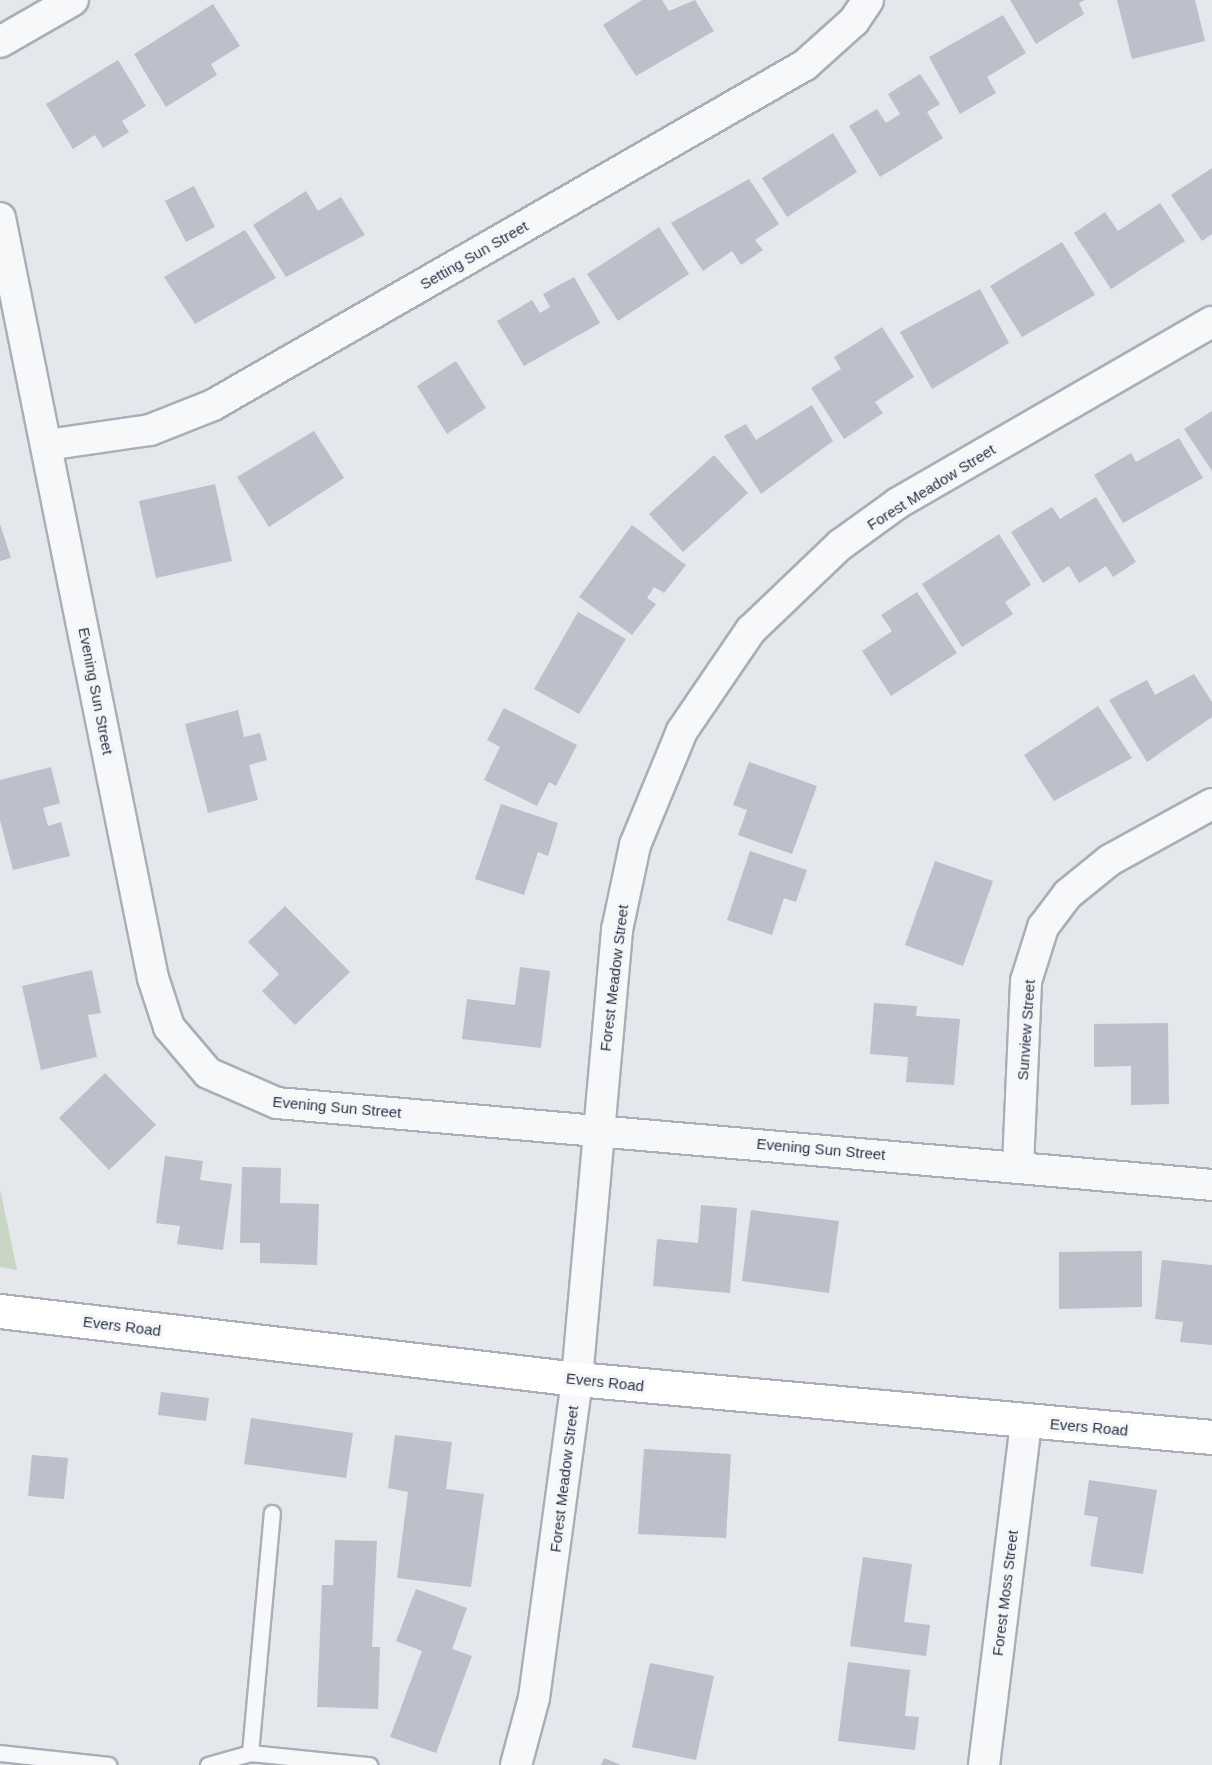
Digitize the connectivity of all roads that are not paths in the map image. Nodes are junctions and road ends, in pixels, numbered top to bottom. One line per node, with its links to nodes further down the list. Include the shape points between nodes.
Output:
1 (73, 0): 3 (street)
2 (868, 0): 6 (street, Setting Sun Street, via 854,21 805,65 213,405 150,430)
3 (0, 42)
4 (0, 218): 6 (street, Evening Sun Street)
5 (1212, 322): 8 (street, Forest Meadow Street, via 898,503 794,585 720,670 682,731 635,845 617,930)
6 (47, 445): 8 (street, Evening Sun Street, via 153,978 177,1040 208,1073 262,1100)
7 (1212, 804): 9 (street, Sunview Street, via 1110,860 1068,894 1043,927 1026,981)
8 (597, 1130): 9 (street, Evening Sun Street); 12 (street, Forest Meadow Street)
9 (1018, 1166): 10 (street, Evening Sun Street)
10 (1212, 1185)
11 (0, 1311): 12 (main road, Evers Road)
12 (577, 1379): 13 (main road, Evers Road); 22 (street, Forest Meadow Street, via 534,1698)
13 (1026, 1421): 14 (main road, Evers Road); 23 (street, Forest Moss Street)
14 (1212, 1437)
15 (272, 1513): 17 (lane)
16 (0, 1753): 18 (lane)
17 (250, 1753): 20 (lane); 21 (lane)
18 (73, 1763): 19 (lane)
19 (108, 1765)
20 (208, 1765)
21 (369, 1765)
22 (516, 1765)
23 (984, 1765)

